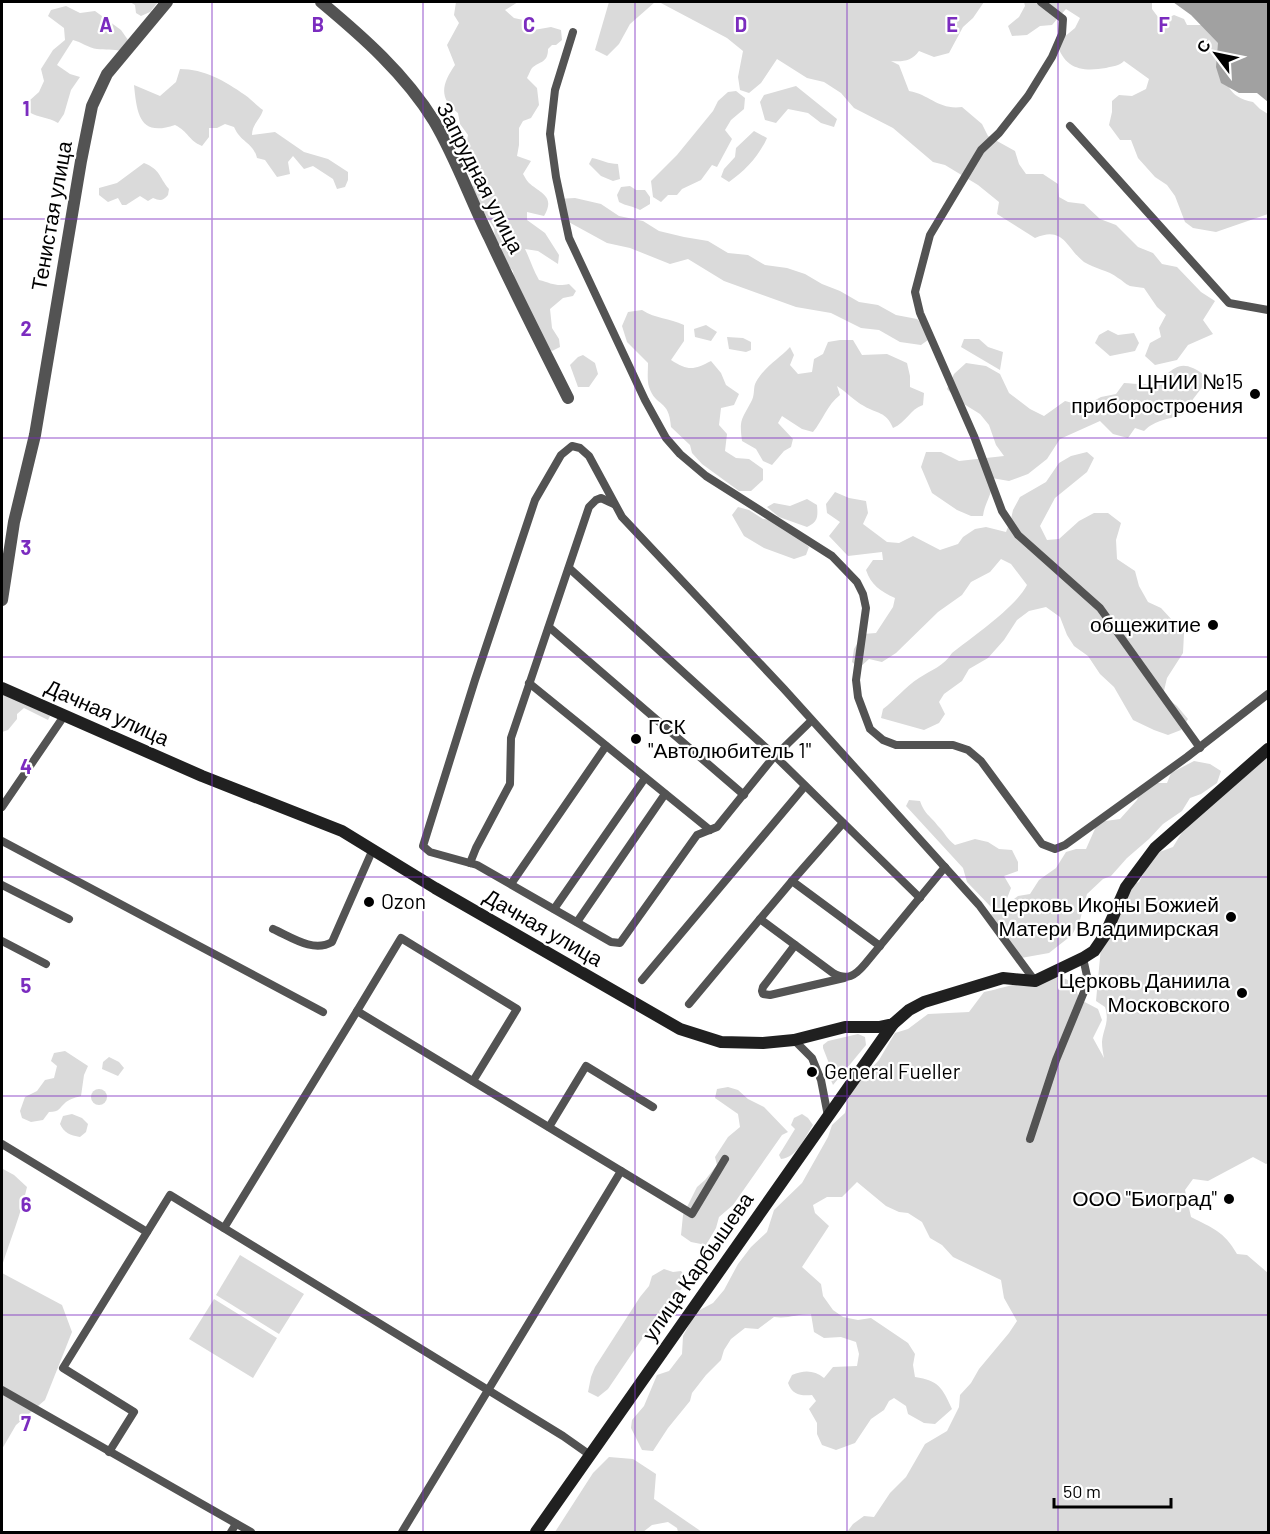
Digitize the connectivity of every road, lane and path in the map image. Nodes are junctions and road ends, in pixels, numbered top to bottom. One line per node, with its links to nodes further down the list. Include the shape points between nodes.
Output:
1 (167, 2): 10 (street, Тенистая улица, via 107,74 92,106)
2 (321, 2): 7 (street, Запрудная улица, via 392,67 433,120)
3 (1041, 2): 18 (lane, via 1063,19 1062,34 1028,96 981,150 930,235 915,292 920,313 1002,511 1018,535 1100,608)
4 (573, 32): 18 (lane, via 555,90 550,134 569,238 666,438 706,476 832,556 857,582 866,609 856,680 870,729 896,745 953,745 968,750 981,761 1042,844 1055,849)
5 (1070, 126): 6 (lane, via 1229,303)
6 (1269, 310)
7 (568, 398)
8 (614, 505): 9 (lane, via 601,498 589,507); 16 (lane); 30 (lane, via 589,456 572,446 561,454 535,500 423,840 423,846 430,852)
9 (569, 568): 11 (lane); 20 (lane)
10 (2, 600)
11 (549, 627): 12 (lane); 24 (lane)
12 (529, 683): 17 (lane); 30 (lane, via 511,738 510,784)
13 (2, 688): 15 (street, Дачная улица)
14 (1269, 694): 18 (lane)
15 (64, 716): 25 (lane); 29 (street, Дачная улица, via 342,831)
16 (812, 720): 20 (lane); 31 (lane)
17 (606, 746): 21 (lane); 33 (lane)
18 (1200, 748)
19 (1269, 749): 44 (street, via 1155,848 1126,887 1105,935 1094,951)
20 (775, 756): 22 (lane); 24 (lane)
21 (645, 778): 23 (lane); 36 (lane)
22 (805, 786): 26 (lane); 47 (lane)
23 (665, 794): 27 (lane); 39 (lane)
24 (744, 795): 27 (lane)
25 (2, 807)
26 (843, 823): 32 (lane); 35 (lane)
27 (710, 830): 39 (lane, via 693,840 620,943 611,942)
28 (2, 841): 51 (lane)
29 (373, 849): 40 (lane, via 332,942 318,947); 53 (street, Дачная улица, via 680,1029 721,1042)
30 (470, 863): 33 (lane)
31 (945, 867): 35 (lane); 48 (lane, via 979,905)
32 (792, 881): 38 (lane); 43 (lane)
33 (511, 884): 36 (lane)
34 (2, 885): 37 (lane)
35 (920, 898): 43 (lane)
36 (554, 909): 39 (lane)
37 (69, 919)
38 (760, 919): 42 (lane); 49 (lane)
39 (577, 922)
40 (273, 929)
41 (2, 941): 45 (lane)
42 (795, 945): 46 (lane, via 841,978); 46 (lane, via 763,987 763,994)
43 (880, 946): 46 (lane)
44 (1083, 958): 48 (street); 58 (lane, via 1086,987)
45 (46, 964)
46 (850, 977)
47 (642, 980)
48 (1035, 981): 52 (street, via 1003,978 924,1002)
49 (689, 1004)
50 (357, 1011): 54 (lane); 54 (lane, via 401,938 517,1009); 62 (lane)
51 (323, 1012)
52 (893, 1024): 53 (street, Дачная улица, via 845,1027); 56 (street, улица Карбышева)
53 (794, 1040): 56 (lane, via 812,1058)
54 (473, 1081): 57 (lane)
55 (653, 1107): 57 (lane, via 586,1066)
56 (828, 1116): 67 (street, улица Карбышева)
57 (549, 1127): 61 (lane)
58 (1030, 1139)
59 (2, 1144): 63 (lane)
60 (725, 1159): 61 (lane, via 692,1214)
61 (621, 1171): 65 (lane)
62 (224, 1228): 63 (lane, via 170,1195); 65 (lane)
63 (147, 1232): 66 (lane, via 63,1368 134,1412)
64 (2, 1390): 66 (lane)
65 (488, 1390): 67 (lane); 70 (lane)
66 (110, 1452): 68 (lane)
67 (590, 1455): 71 (street, улица Карбышева)
68 (234, 1528): 69 (lane)
69 (251, 1533)
70 (402, 1533)
71 (536, 1533)

